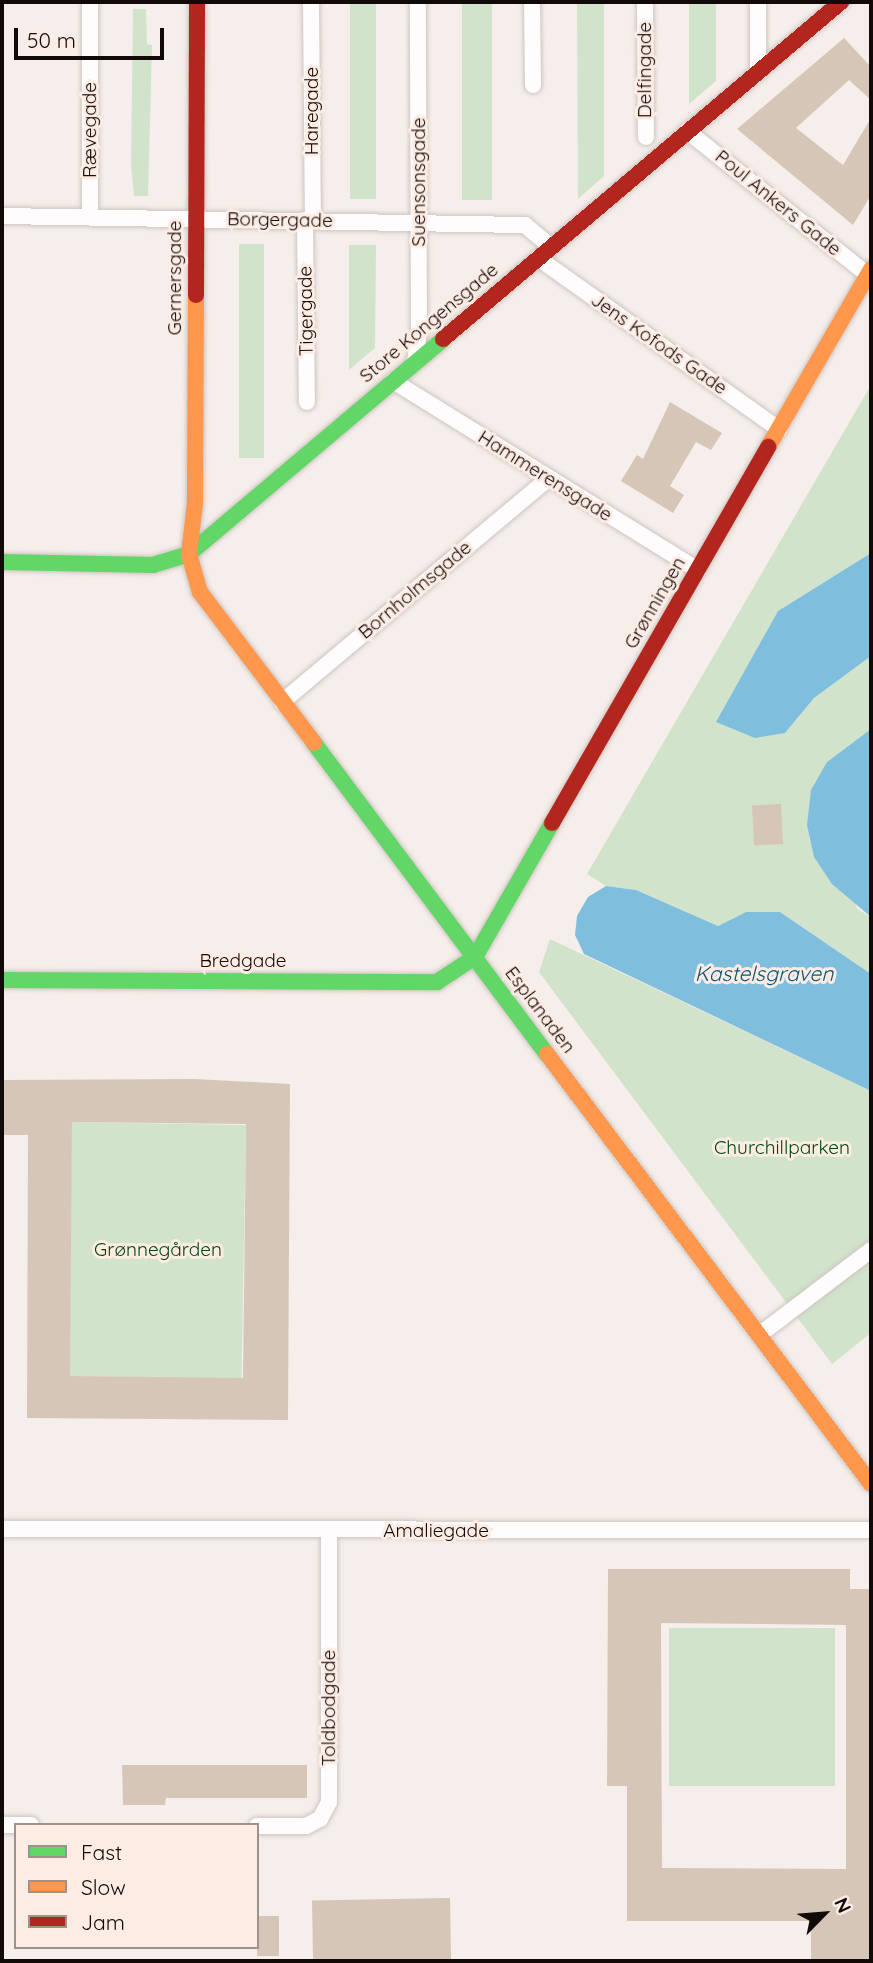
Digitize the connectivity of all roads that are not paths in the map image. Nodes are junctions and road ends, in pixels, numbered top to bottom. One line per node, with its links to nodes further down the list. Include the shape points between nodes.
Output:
1 (90, 2): 14 (street, Rævegade)
2 (197, 2): 15 (main road, Gernersgade)
3 (312, 2): 16 (street, Haregade)
4 (418, 2): 17 (street, Suensonsgade)
5 (533, 2): 10 (street)
6 (645, 2): 12 (street, Delfingade)
7 (758, 2): 9 (street)
8 (841, 2): 9 (main road, Store Kongensgade)
9 (758, 72): 11 (main road, Store Kongensgade)
10 (533, 85)
11 (687, 131): 18 (main road, Store Kongensgade); 19 (street, Poul Ankers Gade)
12 (646, 137)
13 (2, 216): 14 (street, Borgergade)
14 (90, 216): 15 (street, Borgergade)
15 (197, 218): 16 (street, Borgergade); 25 (main road, Gernersgade, via 195,503)
16 (309, 220): 17 (street, Borgergade); 22 (street, Tigergade)
17 (419, 223): 18 (street, Borgergade, via 525,225); 20 (street, Suensonsgade)
18 (545, 253): 20 (main road, Store Kongensgade); 23 (street, Jens Kofods Gade)
19 (869, 272): 23 (main road, Grønningen)
20 (415, 363): 21 (main road, Store Kongensgade)
21 (393, 382): 24 (street, Hammerensgade); 25 (main road, Store Kongensgade)
22 (307, 402)
23 (779, 429): 27 (main road, Grønningen)
24 (548, 479): 27 (street, Hammerensgade); 28 (street, Bornholmsgade)
25 (189, 554): 26 (main road, Store Kongensgade, via 153,565); 28 (main road, Esplanaden, via 200,592)
26 (2, 562)
27 (698, 570): 29 (main road, Grønningen)
28 (282, 702): 29 (main road, Esplanaden)
29 (475, 957): 30 (main road, Bredgade, via 437,982); 32 (main road, Esplanaden)
30 (2, 980)
31 (871, 1250): 32 (street)
32 (759, 1335): 33 (main road, Esplanaden)
33 (871, 1484)
34 (2, 1529): 36 (street, Amaliegade)
35 (871, 1530): 36 (street, Amaliegade)
36 (329, 1531): 37 (street, Toldbodgade, via 329,1802 320,1819 306,1826)
37 (259, 1826)

